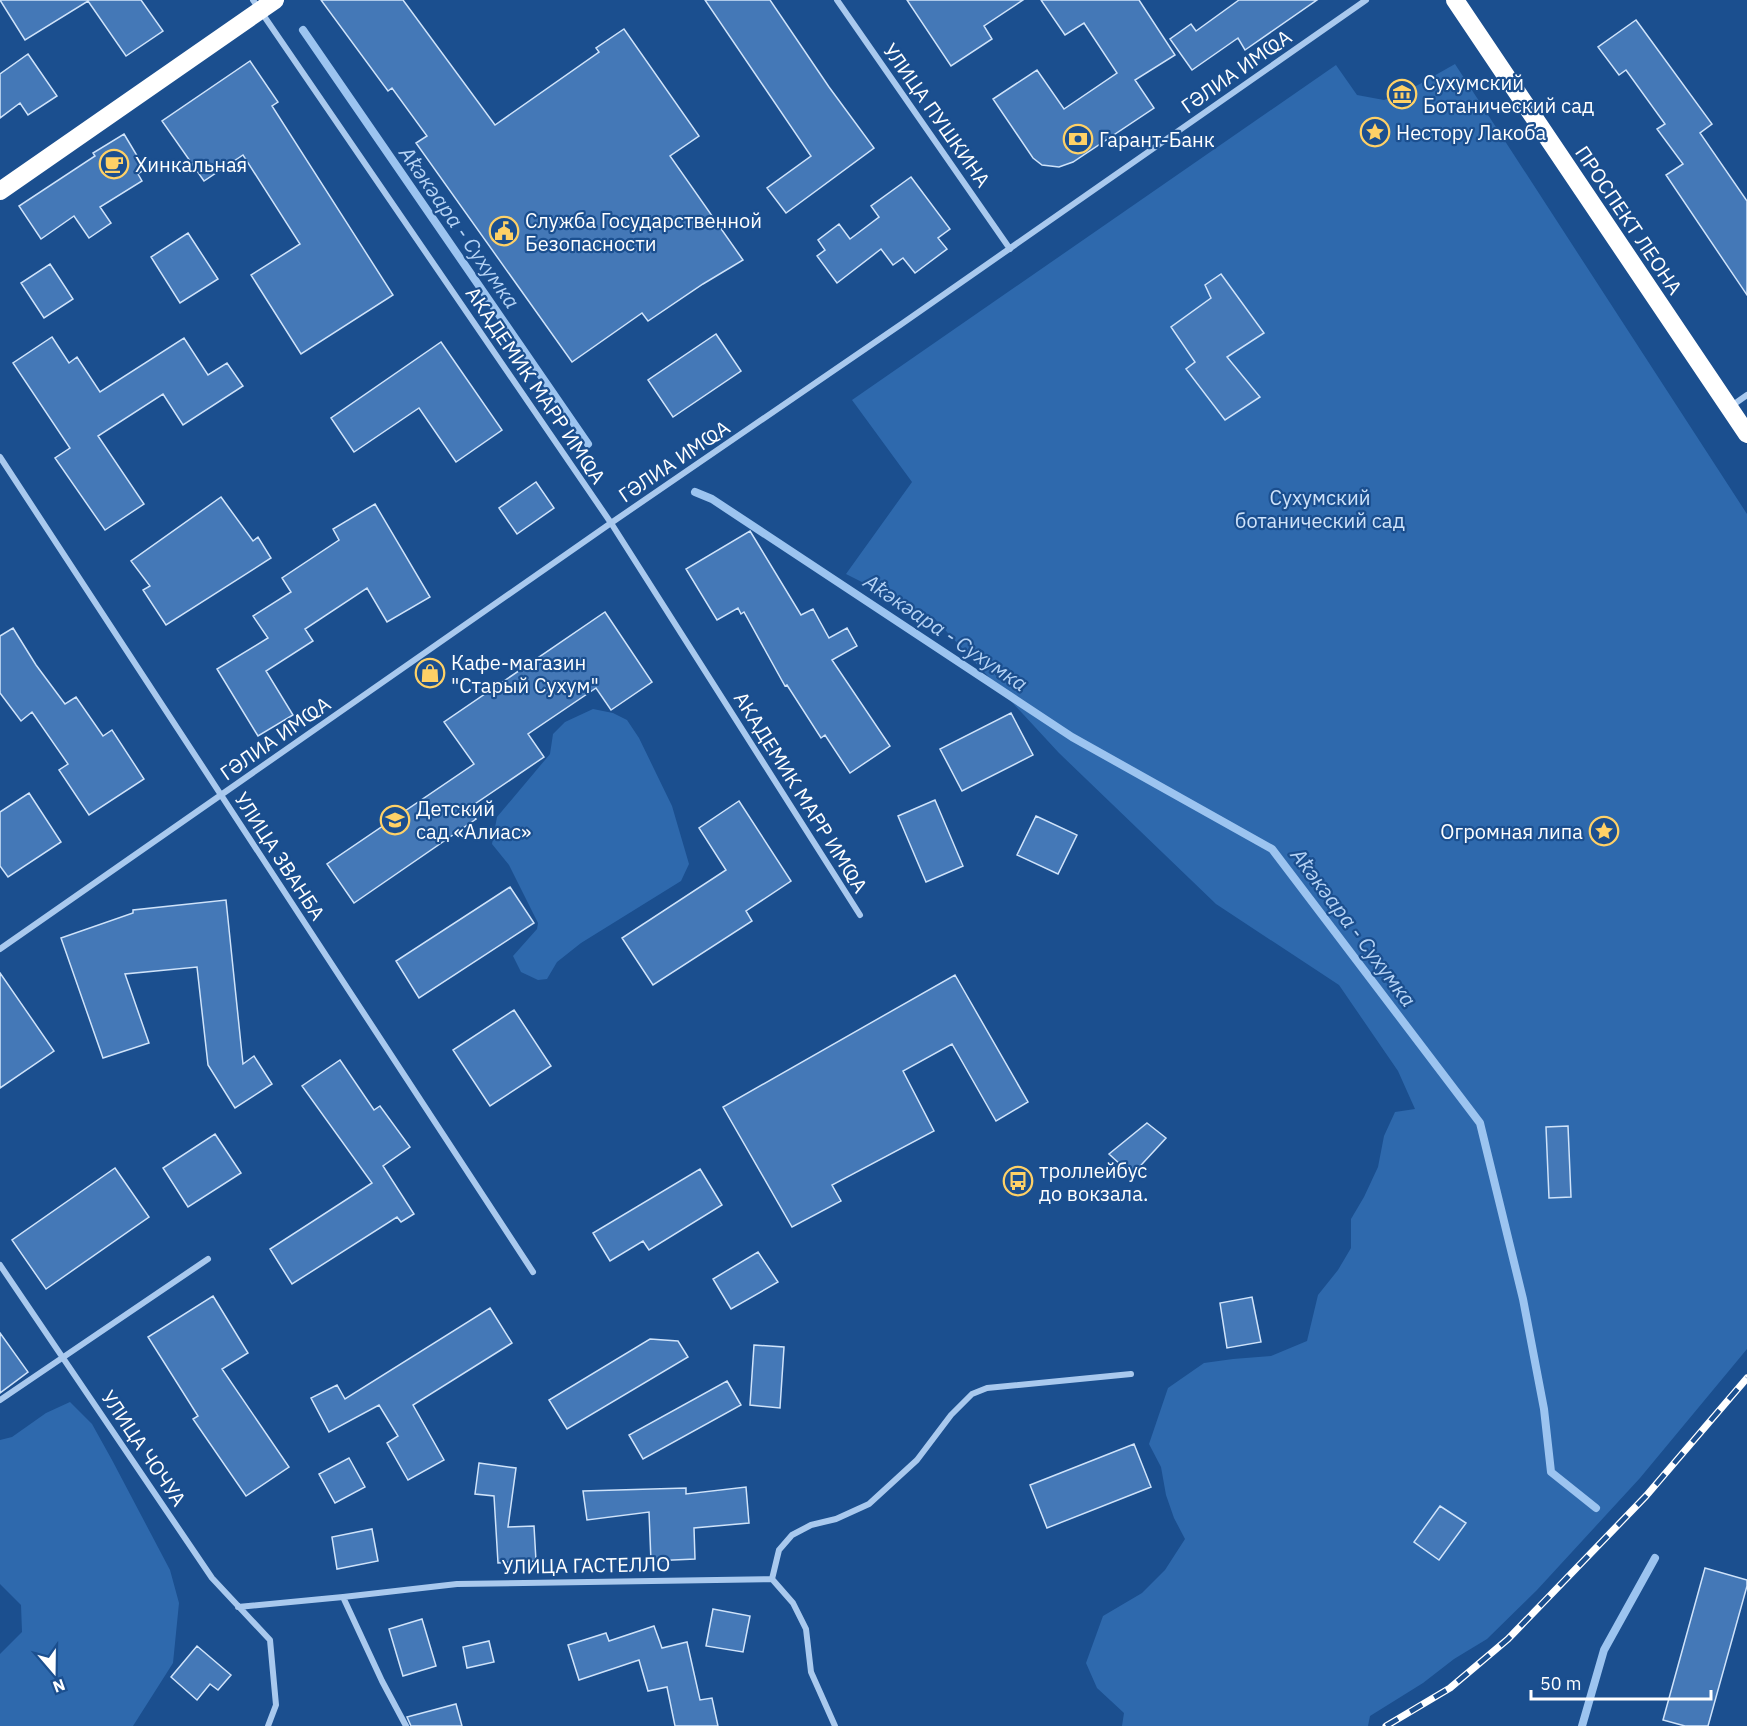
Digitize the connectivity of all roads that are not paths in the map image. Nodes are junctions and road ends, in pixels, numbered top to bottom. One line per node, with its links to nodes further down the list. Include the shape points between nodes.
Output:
1 (837, 0): 6 (street, УЛИЦА ПУШКИНА)
2 (1366, 0): 6 (street, ГӘЛИА ИМҨА)
3 (1455, 0): 8 (highway, ПРОСПЕКТ ЛЕОНА)
4 (263, 4): 5 (highway); 11 (street, АКАДЕМИК МАРР ИМҨА)
5 (0, 191)
6 (1010, 249): 11 (street, ГӘЛИА ИМҨА)
7 (1747, 395): 8 (street)
8 (1728, 408): 9 (highway, ПРОСПЕКТ ЛЕОНА)
9 (1747, 434)
10 (0, 457): 12 (street, УЛИЦА ЗВАНБА)
11 (611, 524): 12 (street, ГӘЛИА ИМҨА); 13 (street, АКАДЕМИК МАРР ИМҨА)
12 (221, 795): 14 (street, ГӘЛИА ИМҨА); 17 (street, УЛИЦА ЗВАНБА)
13 (860, 915)
14 (0, 949)
15 (208, 1259): 18 (street)
16 (0, 1265): 18 (street, УЛИЦА ЧОЧУА)
17 (533, 1272)
18 (63, 1358): 20 (street); 23 (street, УЛИЦА ЧОЧУА, via 212,1578)
19 (1131, 1374): 21 (street, via 987,1388 972,1394 917,1460 869,1504 792,1535 779,1550)
20 (0, 1400)
21 (772, 1579): 22 (street, УЛИЦА ГАСТЕЛЛО, via 457,1584); 26 (street, via 793,1603 806,1629 811,1672)
22 (343, 1597): 23 (street, УЛИЦА ГАСТЕЛЛО); 25 (street)
23 (238, 1607): 24 (street, УЛИЦА ЧОЧУА, via 270,1640 276,1704)
24 (268, 1726)
25 (406, 1726)
26 (835, 1726)

